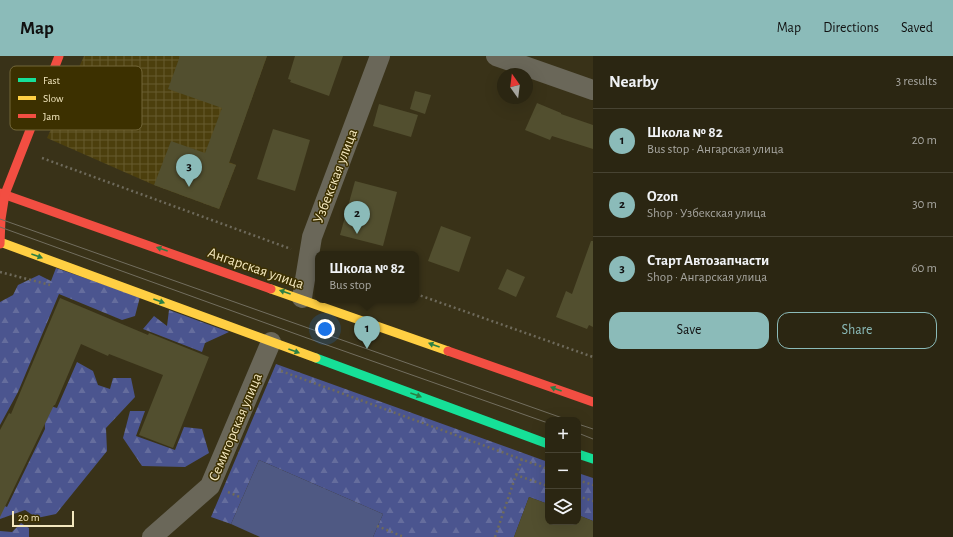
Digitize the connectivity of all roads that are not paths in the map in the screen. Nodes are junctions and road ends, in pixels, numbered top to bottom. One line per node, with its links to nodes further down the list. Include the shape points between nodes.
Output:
1 (59, 56): 4 (main road)
2 (380, 56): 9 (street, Узбекская улица, via 312,237)
3 (496, 56): 5 (street)
4 (55, 66)
5 (593, 90)
6 (30, 130): 7 (main road)
7 (2, 194): 8 (main road); 9 (main road, Ангарская улица, one-way to 7)
8 (0, 243): 12 (main road, one-way to 12)
9 (302, 298): 10 (main road, Ангарская улица, one-way to 9)
10 (315, 303)
11 (316, 303): 13 (main road, Ангарская улица, one-way to 11)
12 (271, 342): 14 (main road, one-way to 14); 17 (street, Семигорская улица, via 210,486)
13 (593, 402)
14 (545, 443)
15 (581, 455): 16 (main road)
16 (593, 459)
17 (152, 537)

